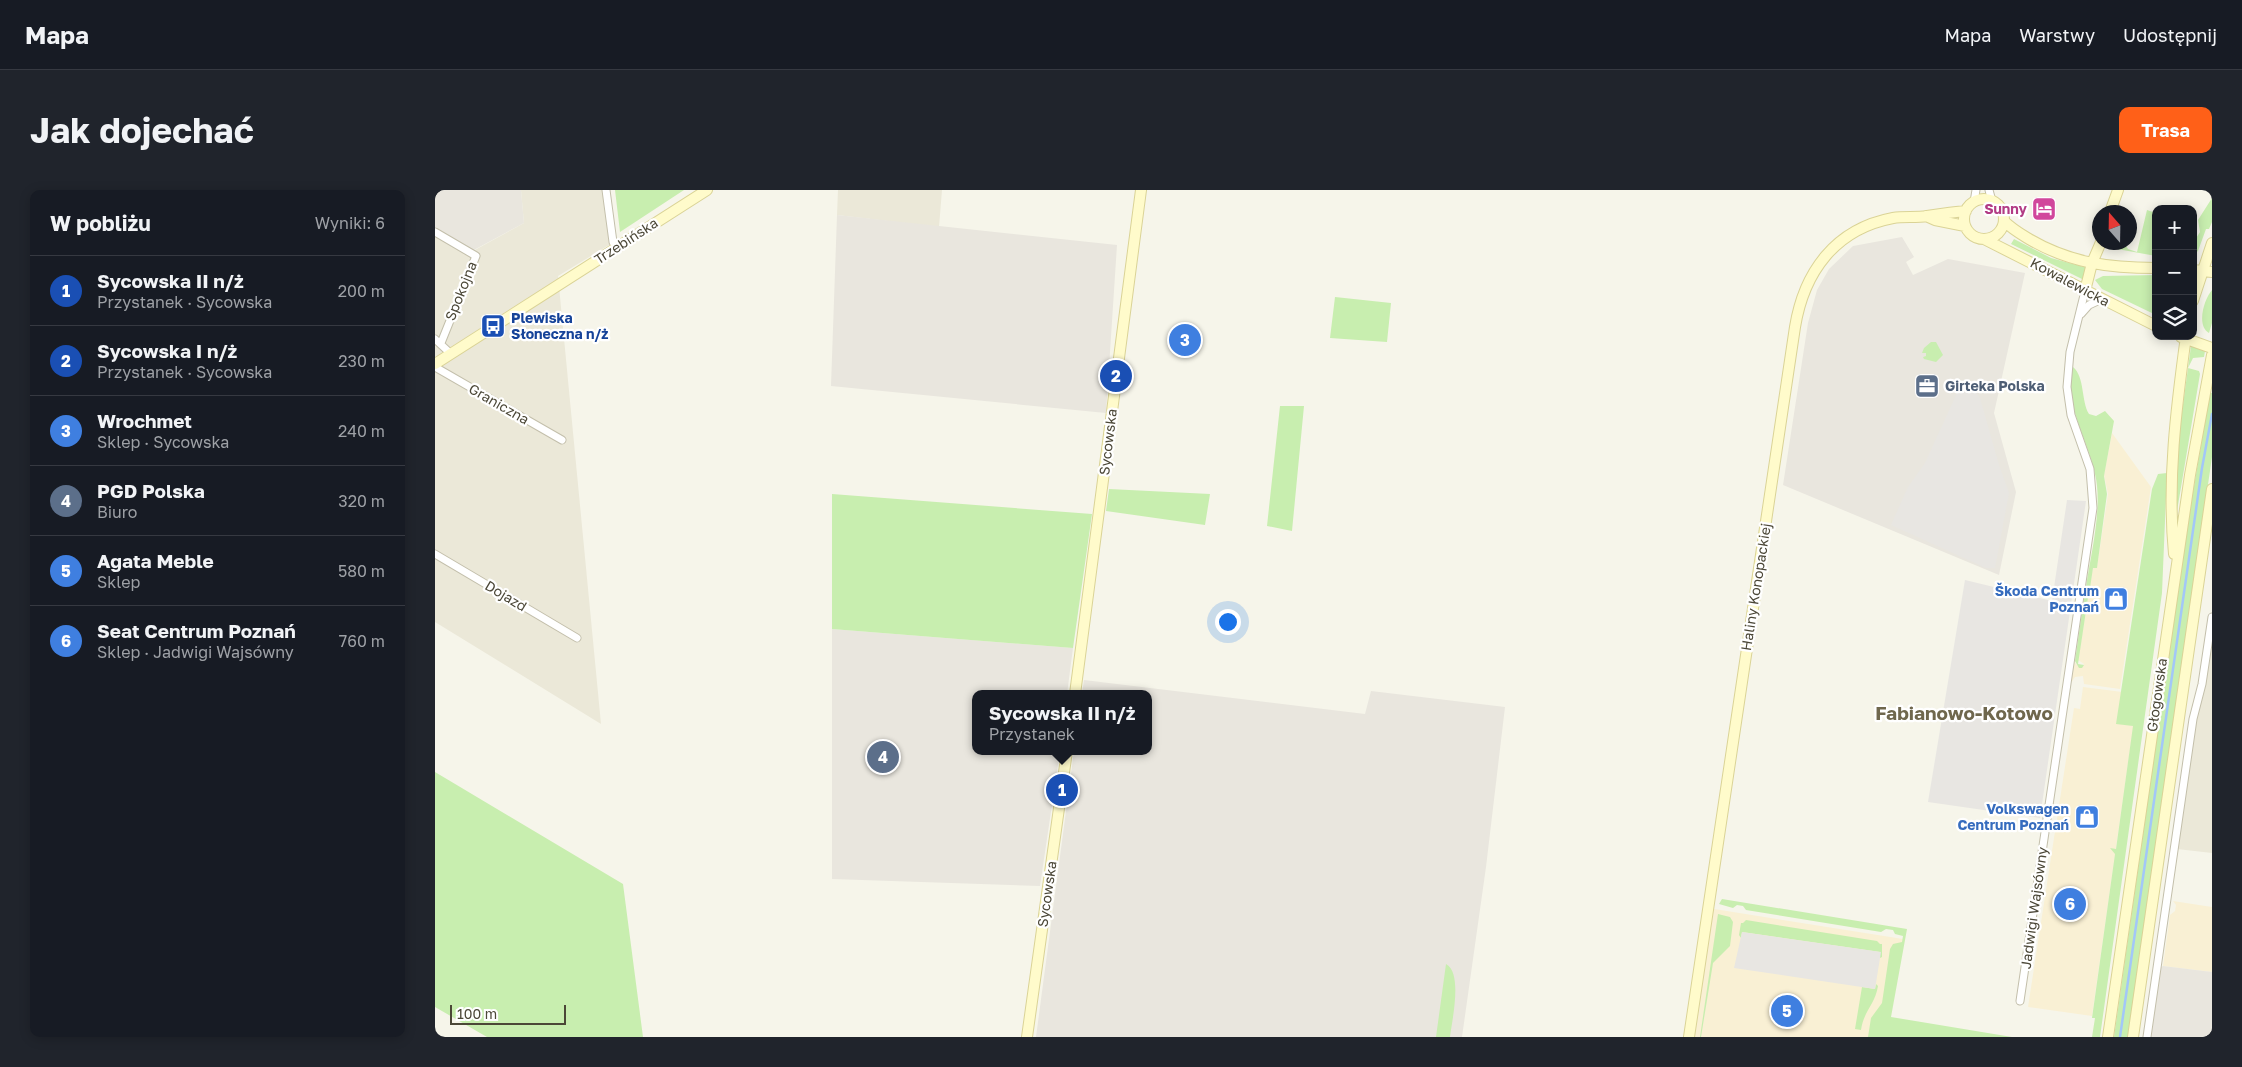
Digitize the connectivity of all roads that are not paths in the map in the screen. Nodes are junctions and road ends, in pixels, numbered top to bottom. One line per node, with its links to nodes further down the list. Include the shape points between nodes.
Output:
1 (606, 190): 17 (street)
2 (707, 190): 17 (street, Trzebińska)
3 (1141, 190): 44 (street, Sycowska)
4 (1976, 190): 8 (street)
5 (1989, 190): 7 (street)
6 (2118, 190): 9 (street)
7 (1992, 201): 8 (street); 12 (street, via 1999,207)
8 (1974, 202): 10 (street)
9 (2113, 205)
10 (1965, 210): 11 (street, Haliny Konopackiej); 13 (street)
11 (1926, 216): 13 (street, Haliny Konopackiej); 48 (street, Haliny Konopackiej, via 1894,217 1869,224 1851,234 1820,262 1802,297)
12 (2004, 221): 15 (street, via 1998,233); 20 (street, Kowalewicka, via 2013,230 2052,252)
13 (1965, 226): 15 (street, via 1972,235)
14 (435, 232): 31 (street, Spokojna, via 476,256)
15 (1984, 239): 24 (street, Kowalewicka)
16 (2212, 243): 23 (street)
17 (616, 248): 33 (street, Trzebińska)
18 (2098, 250): 20 (street)
19 (2102, 250): 21 (street)
20 (2092, 263): 21 (street, Kowalewicka); 24 (street)
21 (2113, 266): 22 (street, Kowalewicka)
22 (2152, 268)
23 (2202, 270): 25 (street)
24 (2085, 291): 26 (street, Kowalewicka); 27 (street, Jadwigi Wajsówny)
25 (2195, 295)
26 (2102, 299): 27 (street); 28 (street, Kowalewicka)
27 (2080, 314): 46 (street, Jadwigi Wajsówny, via 2070,352 2067,387 2071,415 2090,469 2093,508)
28 (2152, 324)
29 (2184, 340): 41 (street, via 2173,438 2171,516)
30 (2192, 340): 32 (street)
31 (438, 341): 33 (street)
32 (2212, 348)
33 (451, 354): 35 (street, Trzebińska)
34 (2211, 357): 41 (street, Głogowska, via 2195,438)
35 (435, 366): 36 (street, Graniczna)
36 (562, 440)
37 (2212, 489): 40 (street, Głogowska)
38 (2212, 534): 40 (street)
39 (435, 554): 43 (street, Dojazd)
40 (2201, 568): 50 (street, Głogowska)
41 (2175, 575): 49 (street, Głogowska)
42 (2212, 617): 51 (street, via 2205,670 2192,728)
43 (577, 638)
44 (1076, 690)
45 (1066, 755): 47 (street, Sycowska)
46 (2020, 1001)
47 (1027, 1037)
48 (1689, 1037)
49 (2108, 1037)
50 (2133, 1037)
51 (2147, 1037)

